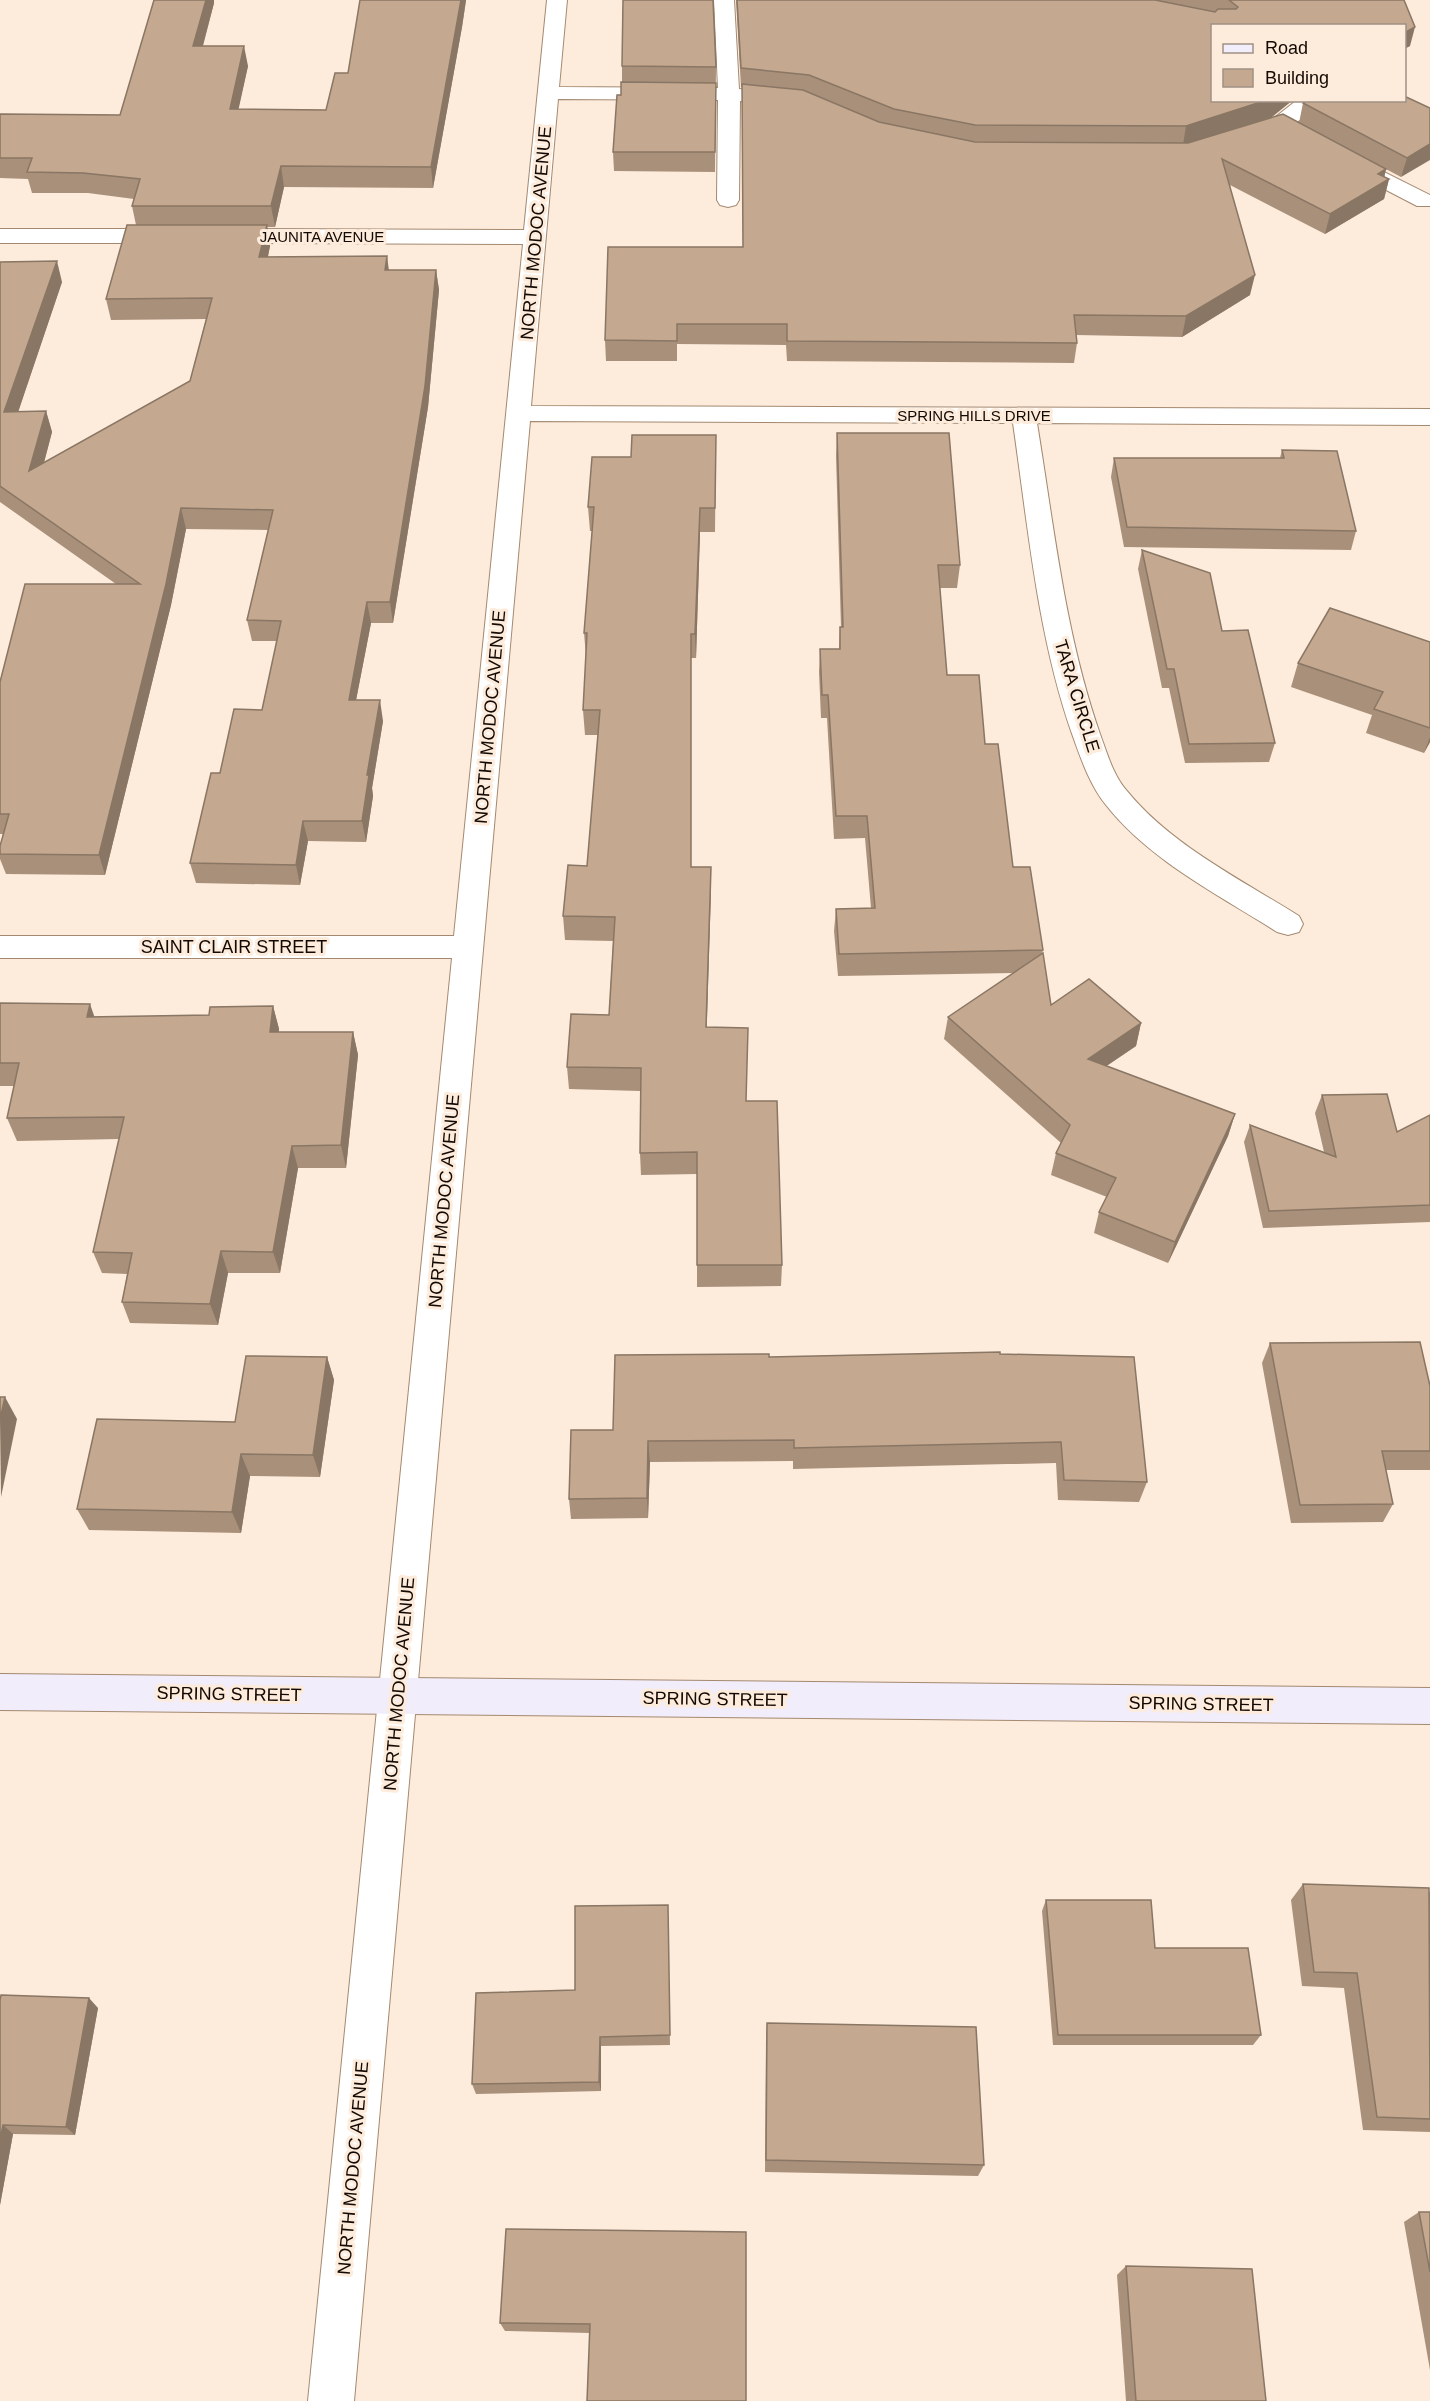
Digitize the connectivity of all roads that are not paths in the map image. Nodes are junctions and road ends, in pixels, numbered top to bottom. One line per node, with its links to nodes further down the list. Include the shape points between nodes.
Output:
1 (557, 0): 3 (street, NORTH MODOC AVENUE)
2 (724, 0): 4 (street)
3 (549, 93): 4 (street); 14 (street, NORTH MODOC AVENUE)
4 (729, 94): 5 (street); 11 (street)
5 (807, 102)
6 (1308, 102): 7 (street)
7 (1281, 124): 8 (street); 9 (street)
8 (1301, 135)
9 (1227, 141)
10 (1332, 152): 12 (street)
11 (728, 200)
12 (1425, 201)
13 (0, 236): 14 (street, JAUNITA AVENUE)
14 (535, 237): 15 (street, NORTH MODOC AVENUE)
15 (519, 413): 16 (street, SPRING HILLS DRIVE); 20 (street, NORTH MODOC AVENUE)
16 (1024, 415): 17 (street, SPRING HILLS DRIVE); 18 (street, TARA CIRCLE, via 1068,677 1091,748 1115,797 1155,836)
17 (1430, 417)
18 (1288, 924)
19 (0, 947): 20 (street, SAINT CLAIR STREET)
20 (468, 947): 22 (street, NORTH MODOC AVENUE)
21 (0, 1692): 22 (street, SPRING STREET)
22 (398, 1696): 23 (street, SPRING STREET); 24 (street, NORTH MODOC AVENUE)
23 (1430, 1706)
24 (331, 2401)

